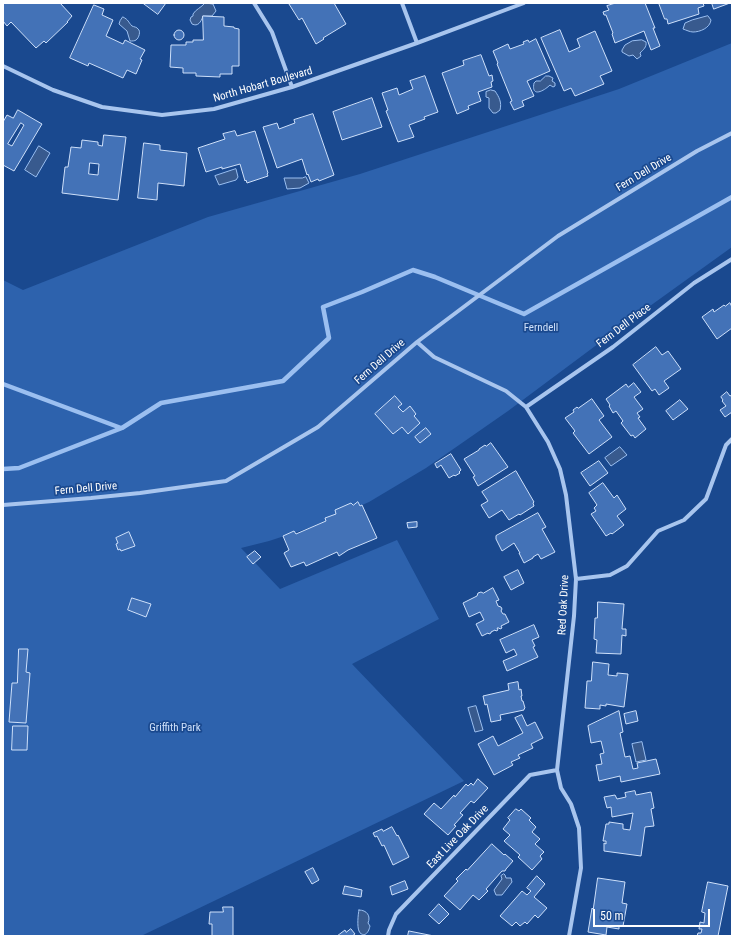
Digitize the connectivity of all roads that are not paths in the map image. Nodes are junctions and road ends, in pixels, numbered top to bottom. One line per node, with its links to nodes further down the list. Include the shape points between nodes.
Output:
1 (254, 3): 6 (street, via 272,32)
2 (402, 3): 4 (street)
3 (524, 3): 4 (street, North Hobart Boulevard)
4 (417, 43): 6 (street, North Hobart Boulevard)
5 (3, 66): 6 (street, North Hobart Boulevard, via 53,90 102,107 162,115 214,109)
6 (292, 87)
7 (732, 133): 9 (street, Fern Dell Drive, via 697,151 558,236)
8 (732, 258): 10 (street, Fern Dell Place, via 694,283 613,347)
9 (417, 342): 10 (street, Red Oak Drive, via 434,357 506,391); 12 (street, Fern Dell Drive, via 318,427 226,481 133,494)
10 (526, 408): 13 (street, Red Oak Drive, via 548,442 560,469 566,495)
11 (732, 439): 13 (street, via 726,446 706,499 684,520 658,531 627,566 610,576)
12 (3, 505)
13 (576, 579): 14 (street, Red Oak Drive)
14 (557, 770): 15 (street, East Live Oak Drive, via 530,775 396,914); 16 (street, Red Oak Drive, via 579,828 580,868)
15 (388, 936)
16 (570, 936)

